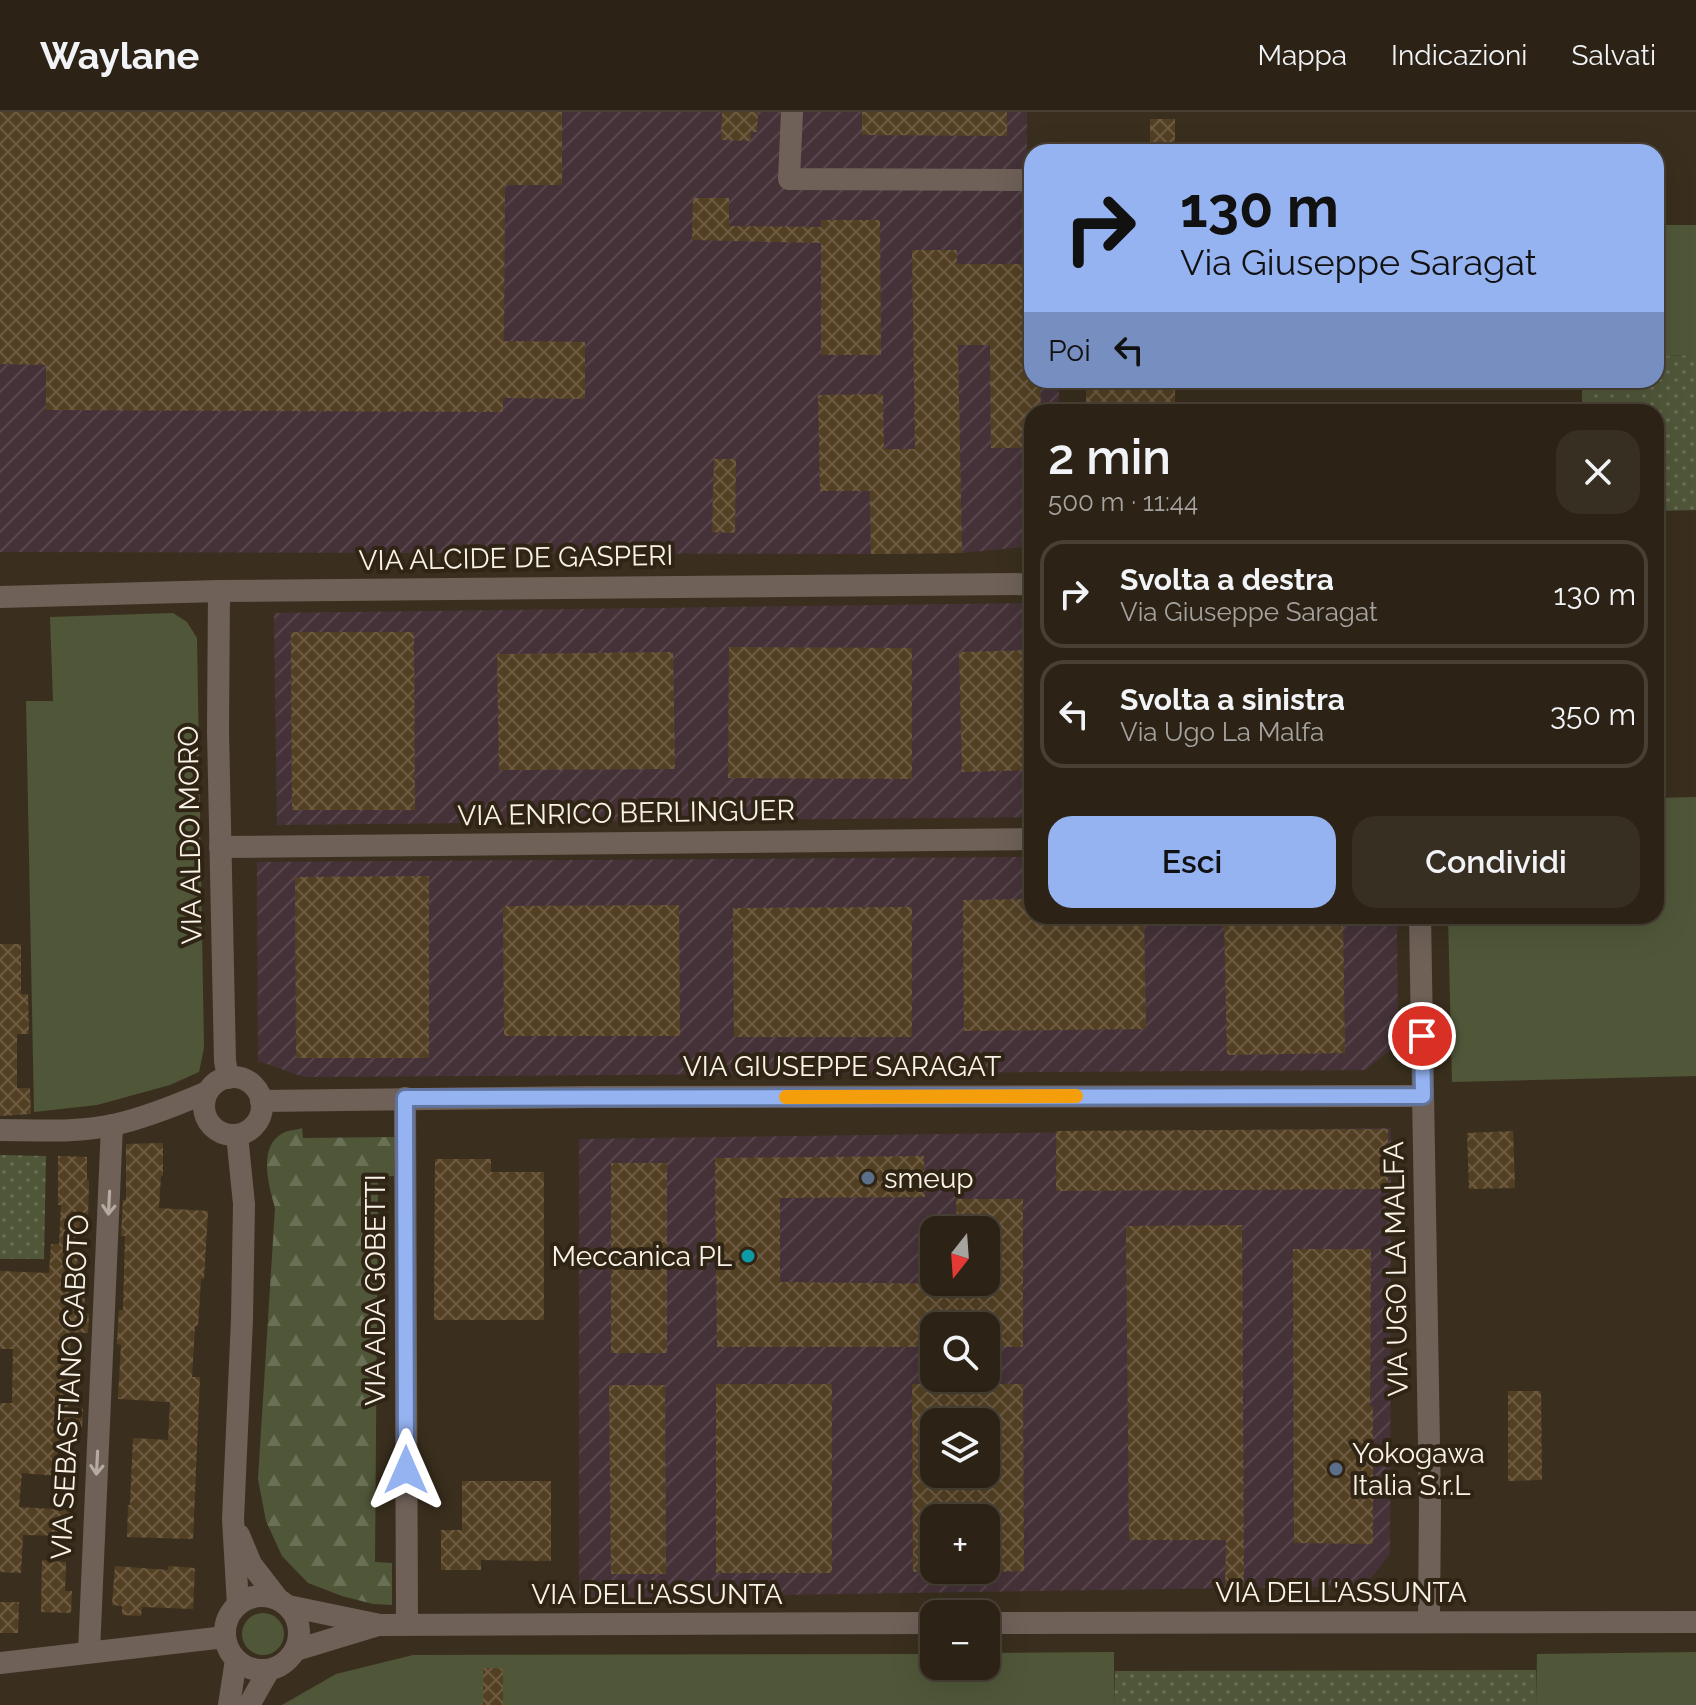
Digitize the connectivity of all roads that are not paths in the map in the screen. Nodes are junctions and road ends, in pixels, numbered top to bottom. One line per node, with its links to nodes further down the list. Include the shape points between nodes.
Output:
1 (792, 112): 2 (street, via 789,179)
2 (1024, 180)
3 (1024, 584): 4 (street, VIA ALCIDE DE GASPERI)
4 (219, 591): 5 (street, VIA ALCIDE DE GASPERI); 7 (street, VIA ALDO MORO)
5 (0, 597)
6 (1024, 839): 7 (street, VIA ENRICO BERLINGUER)
7 (220, 847): 9 (street, VIA ALDO MORO)
8 (1420, 924): 11 (street, VIA UGO LA MALFA)
9 (228, 1078): 10 (street); 13 (street, via 246,1081)
10 (207, 1092): 14 (street); 15 (street)
11 (1423, 1096): 12 (street, VIA GIUSEPPE SARAGAT); 22 (street, VIA UGO LA MALFA)
12 (405, 1098): 13 (street, VIA GIUSEPPE SARAGAT); 27 (street, VIA ADA GOBETTI)
13 (261, 1101): 18 (street, via 253,1127)
14 (163, 1110): 15 (street); 16 (street)
15 (206, 1117): 18 (street, via 218,1131)
16 (112, 1125): 17 (street); 30 (street, VIA SEBASTIANO CABOTO, one-way to 30)
17 (0, 1130)
18 (237, 1135): 19 (street, via 244,1204)
19 (233, 1519): 20 (street, via 251,1564); 21 (street)
20 (283, 1602): 21 (street, via 264,1595); 26 (street, VIA DELL'ASSUNTA); 29 (street, via 299,1627)
21 (238, 1605): 28 (street, via 230,1614)
22 (1429, 1621): 23 (street, VIA DELL'ASSUNTA); 25 (street, VIA DELL'ASSUNTA)
23 (1696, 1622)
24 (920, 1623): 27 (street, VIA DELL'ASSUNTA)
25 (1000, 1623)
26 (380, 1625): 27 (street, VIA DELL'ASSUNTA); 29 (street, VIA DELL'ASSUNTA)
27 (407, 1625)
28 (225, 1637): 30 (street); 31 (street)
29 (296, 1650): 33 (street)
30 (89, 1652): 32 (street)
31 (236, 1660): 33 (street, via 245,1667); 34 (street)
32 (0, 1663)
33 (269, 1670): 35 (street)
34 (229, 1705)
35 (249, 1705)

